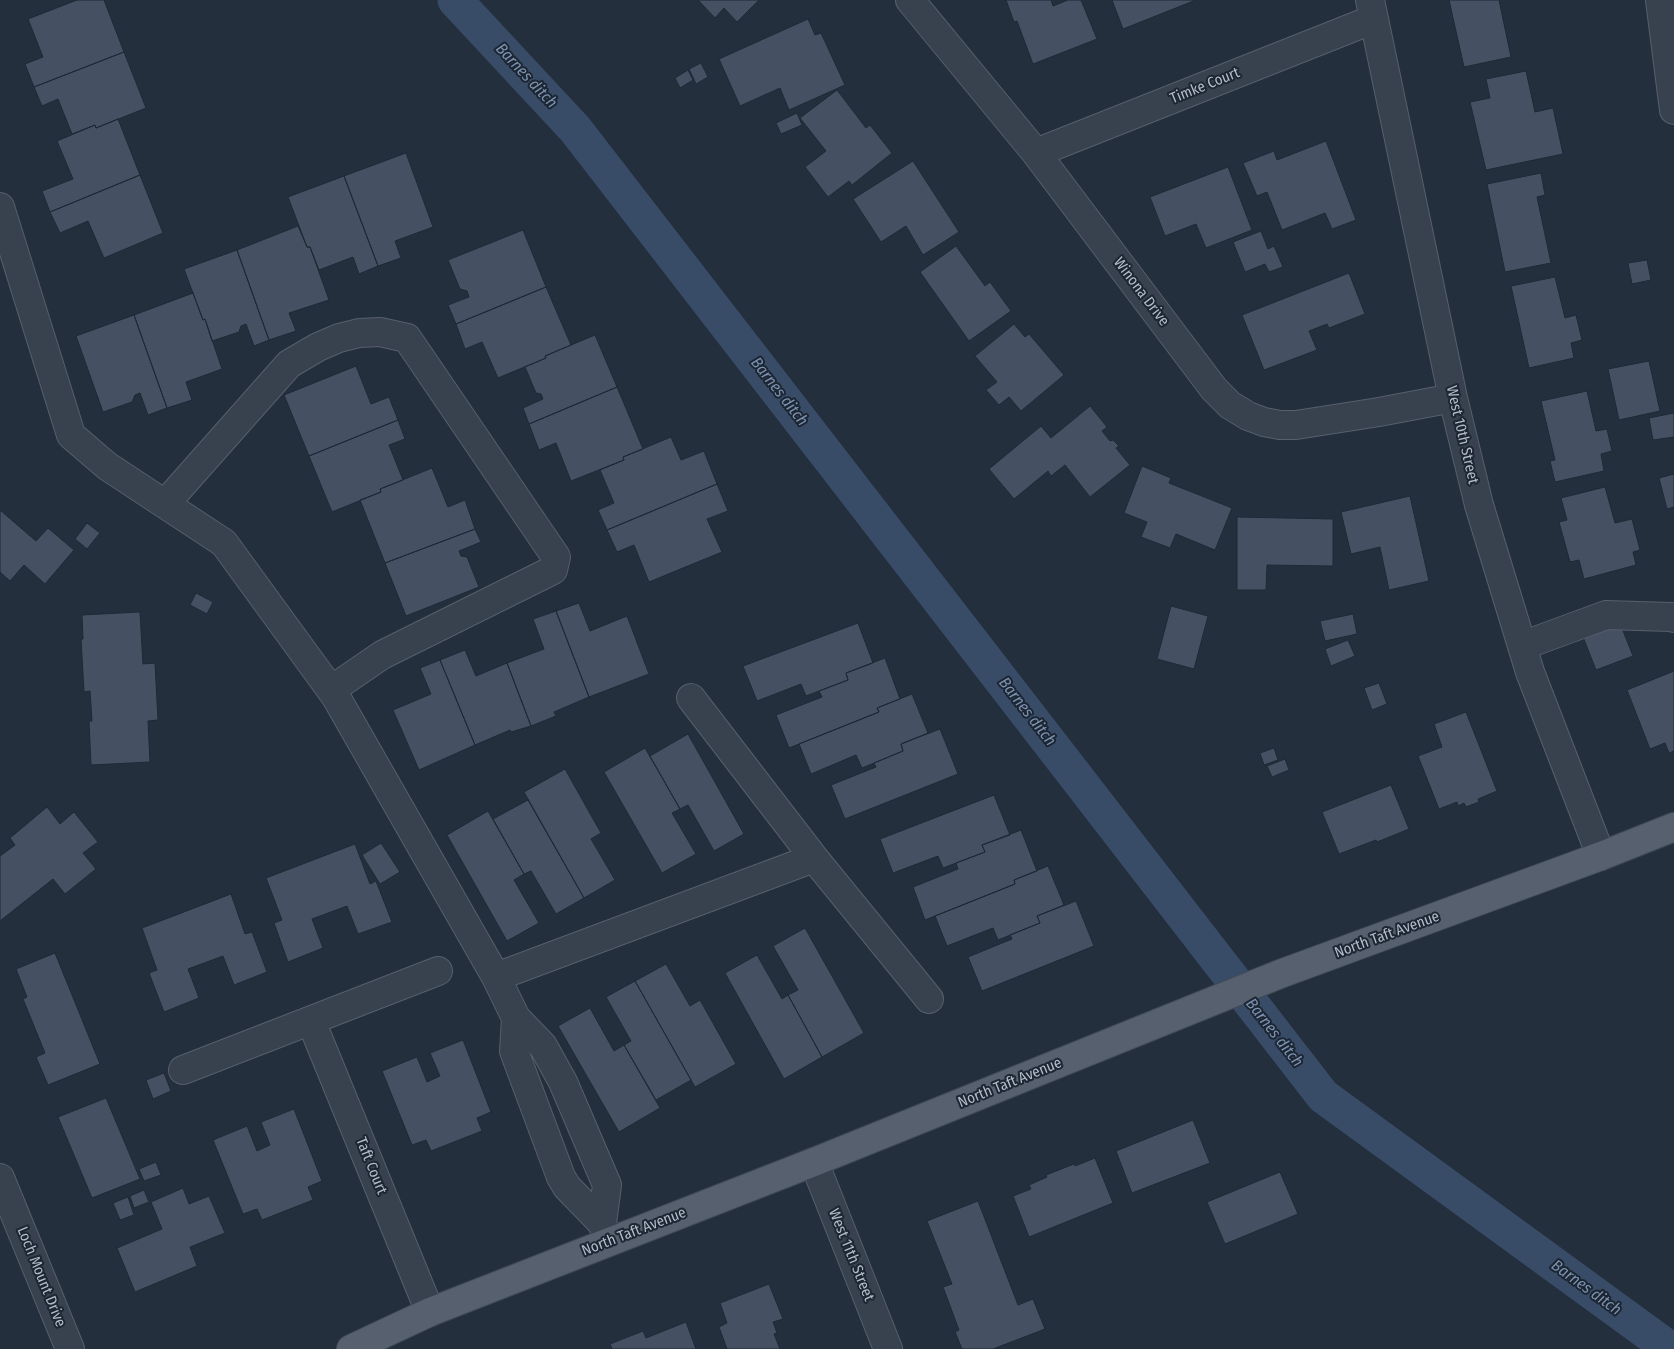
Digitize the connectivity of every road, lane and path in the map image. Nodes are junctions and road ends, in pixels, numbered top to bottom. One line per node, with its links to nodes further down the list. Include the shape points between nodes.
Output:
1 (910, 0): 5 (street, Winona Drive)
2 (1660, 0): 4 (street)
3 (1372, 9): 5 (street, Timke Court); 7 (street, West 10th Street)
4 (1674, 110)
5 (1036, 153): 7 (street, Winona Drive, via 1214,389 1248,416 1272,424 1296,425)
6 (0, 207): 8 (street, via 71,436 107,466)
7 (1453, 398): 10 (street, West 10th Street, via 1479,505)
8 (165, 504): 11 (street, via 224,543); 11 (street, via 290,364 339,338 380,332 406,338 556,557 553,570 382,655)
9 (1674, 618): 10 (street, via 1606,615)
10 (1522, 646): 14 (street, West 10th Street)
11 (331, 690): 17 (street)
12 (691, 698): 15 (street)
13 (1674, 827): 14 (main road, North Taft Avenue)
14 (1601, 856): 22 (main road, North Taft Avenue, via 1280,974)
15 (814, 858): 17 (street); 18 (street)
16 (438, 972): 20 (street)
17 (496, 977): 19 (street)
18 (929, 999)
19 (516, 1018): 24 (street, via 514,1051 562,1177); 24 (street, via 543,1046 559,1075 607,1185)
20 (311, 1020): 21 (street); 25 (street, Taft Court)
21 (183, 1070)
22 (814, 1162): 24 (main road, North Taft Avenue); 28 (street, West 11th Street)
23 (0, 1178): 26 (street, Loch Mount Drive)
24 (606, 1232): 25 (main road, North Taft Avenue)
25 (430, 1312): 27 (main road, North Taft Avenue)
26 (70, 1349)
27 (351, 1349)
28 (888, 1349)

